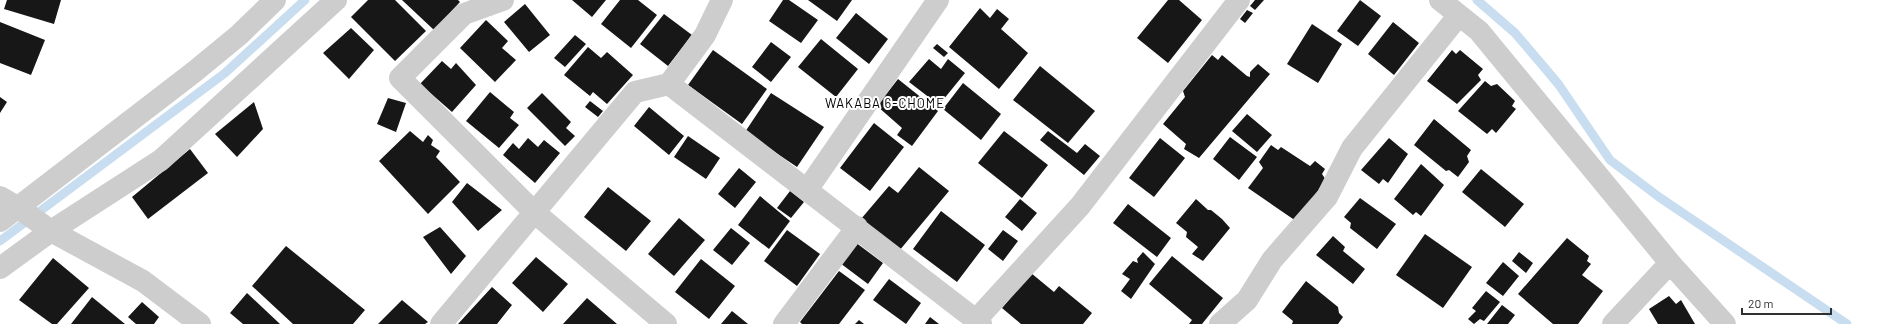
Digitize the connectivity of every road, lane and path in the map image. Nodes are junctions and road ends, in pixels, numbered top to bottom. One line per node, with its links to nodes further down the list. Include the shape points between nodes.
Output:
1 (275, 0): 12 (street, via 239,35)
2 (336, 0): 16 (street, via 161,160)
3 (504, 0): 13 (street, via 464,14 400,78)
4 (722, 0): 9 (street, via 705,35)
5 (938, 0): 10 (street)
6 (1239, 0): 19 (street, via 1080,206)
7 (1440, 0): 8 (street)
8 (1458, 14): 17 (street, via 1479,31); 24 (street, via 1352,148 1327,197 1272,260 1247,300)
9 (669, 84): 10 (street); 13 (street, via 635,92)
10 (807, 190): 15 (street)
11 (0, 197): 12 (street)
12 (19, 208): 14 (street); 16 (street)
13 (534, 212): 21 (street); 22 (street)
14 (0, 221)
15 (857, 227): 19 (street); 23 (street)
16 (51, 231): 18 (street); 20 (street, via 143,281)
17 (1670, 263): 25 (street); 26 (street)
18 (0, 268)
19 (978, 322)
20 (200, 324)
21 (441, 324)
22 (666, 324)
23 (784, 324)
24 (1220, 324)
25 (1614, 324)
26 (1725, 324)

